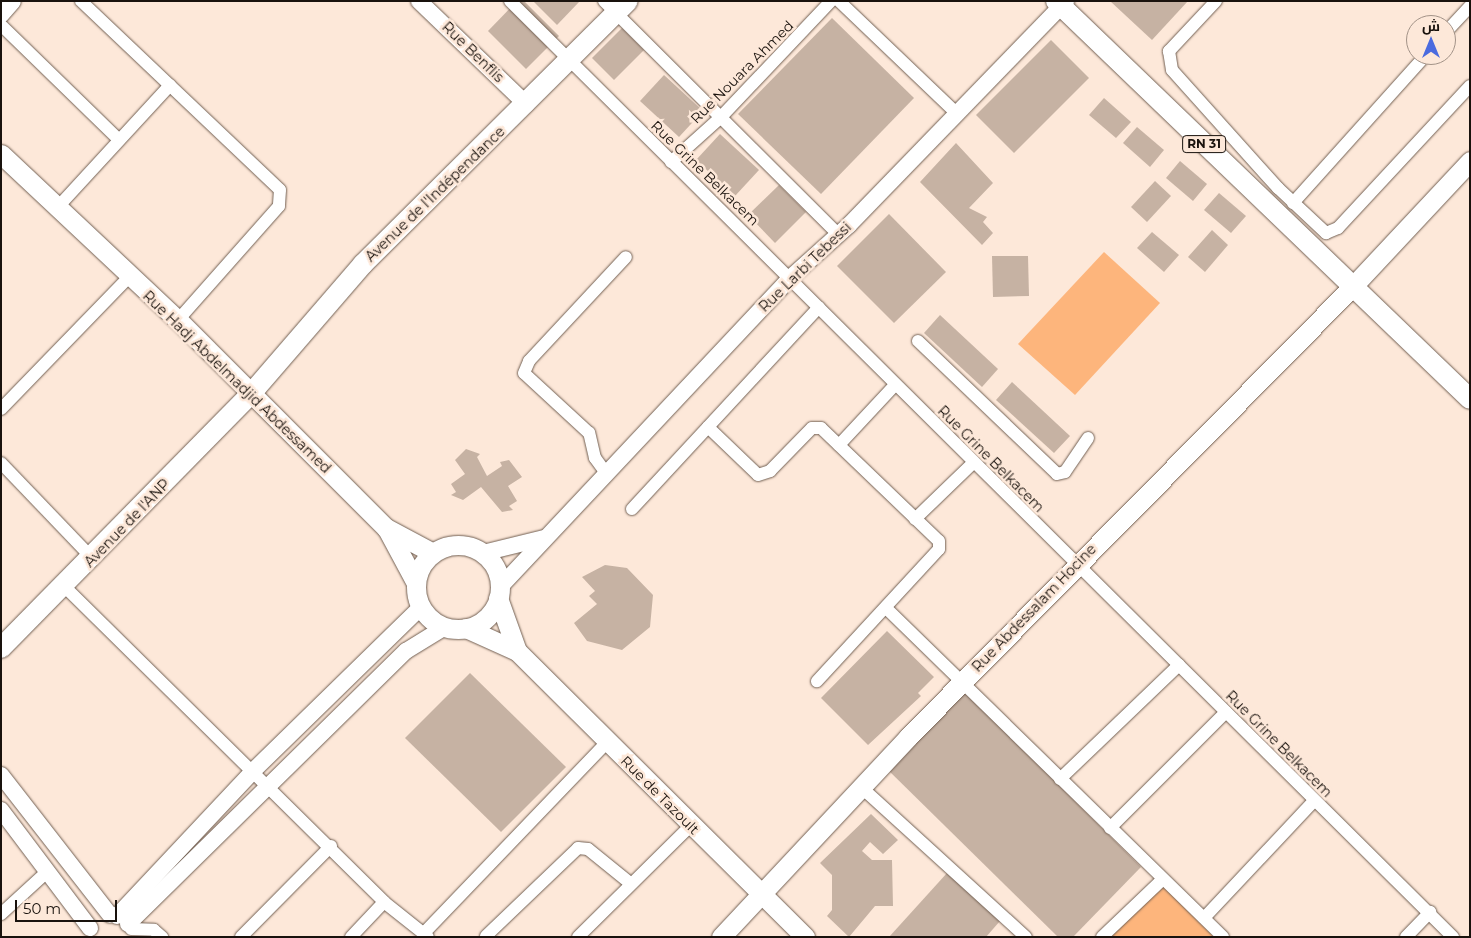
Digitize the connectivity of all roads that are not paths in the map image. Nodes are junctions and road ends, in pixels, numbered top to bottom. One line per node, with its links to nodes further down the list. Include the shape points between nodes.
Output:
1 (14, 1): 11 (street)
2 (81, 1): 16 (street)
3 (419, 1): 18 (street, Rue Benflis)
4 (510, 1): 14 (street, Rue Grine Belkacem)
5 (831, 1): 20 (street, Rue Nouara Ahmed)
6 (839, 1): 19 (street)
7 (1216, 1): 25 (street, via 1169,51 1170,65 1183,86)
8 (1062, 3): 19 (street, Rue Larbi Tebessi); 31 (main road, RN 31)
9 (616, 5): 14 (main road, Avenue de l'Indépendance); 20 (street)
10 (1470, 6): 12 (street)
11 (1, 15)
12 (1456, 21)
13 (1, 25): 21 (street)
14 (569, 59): 18 (main road, Avenue de l'Indépendance); 24 (street, Rue Grine Belkacem)
15 (1417, 65): 25 (street)
16 (170, 85): 21 (street); 33 (street, via 276,184 281,194 279,206)
17 (1470, 86): 25 (street, via 1330,233)
18 (526, 104): 36 (main road, Avenue de l'Indépendance, via 363,264)
19 (956, 113): 27 (street, Rue Larbi Tebessi)
20 (721, 117): 24 (street, Rue Nouara Ahmed); 27 (street)
21 (117, 138): 26 (street)
22 (1, 154): 26 (main road, Rue Hadj Abdelmadjid Abdessamed)
23 (1470, 161): 31 (main road, Rue Abdessalam Hocine)
24 (671, 162): 30 (street, Rue Grine Belkacem)
25 (1293, 203)
26 (57, 208): 29 (main road, Rue Hadj Abdelmadjid Abdessamed)
27 (838, 235): 30 (street, Rue Larbi Tebessi)
28 (626, 257): 44 (street, via 529,361 524,372 589,433 595,458)
29 (129, 277): 33 (main road, Rue Hadj Abdelmadjid Abdessamed); 38 (street)
30 (790, 278): 32 (street, Rue Grine Belkacem); 44 (street, Rue Larbi Tebessi)
31 (1354, 285): 37 (main road, RN 31); 52 (main road, Rue Abdessalam Hocine)
32 (819, 307): 35 (street, Rue Grine Belkacem); 39 (street)
33 (178, 320): 36 (main road, Rue Hadj Abdelmadjid Abdessamed)
34 (918, 341): 40 (street, via 1057,474 1064,472)
35 (895, 385): 41 (street); 43 (street, Rue Grine Belkacem)
36 (250, 395): 47 (main road, Rue Hadj Abdelmadjid Abdessamed); 51 (main road, Avenue de l'ANP)
37 (1470, 399)
38 (1, 409)
39 (708, 427): 41 (street, via 758,475 770,471 813,427); 45 (street)
40 (1088, 438)
41 (839, 445): 46 (street)
42 (1, 463): 51 (street)
43 (973, 463): 46 (street); 52 (street, Rue Grine Belkacem)
44 (606, 474): 48 (street, Rue Larbi Tebessi)
45 (632, 509)
46 (915, 519): 57 (street, via 940,547)
47 (386, 528): 49 (main road, Rue Hadj Abdelmadjid Abdessamed); 53 (main road, Rue Hadj Abdelmadjid Abdessamed)
48 (549, 537): 50 (street); 55 (street, Rue Larbi Tebessi)
49 (433, 553): 50 (main road, via 458,545); 53 (main road)
50 (483, 553): 55 (main road, via 492,562)
51 (93, 559): 54 (main road, Avenue de l'ANP)
52 (1075, 564): 62 (street, Rue Grine Belkacem); 63 (main road, Rue Abdessalam Hocine)
53 (416, 583): 56 (main road)
54 (64, 586): 60 (main road, Avenue de l'ANP); 67 (street)
55 (499, 592): 59 (main road, via 486,618); 61 (main road, Rue de Tazoult)
56 (421, 607): 58 (main road); 67 (street)
57 (886, 608): 63 (street); 64 (street)
58 (445, 627): 59 (main road); 70 (street, via 406,651)
59 (466, 628): 61 (main road, Rue de Tazoult)
60 (1, 648)
61 (517, 651): 66 (main road, Rue de Tazoult)
62 (1179, 664): 65 (street, Rue Grine Belkacem); 69 (street)
63 (963, 680): 69 (street); 71 (main road, Rue Abdessalam Hocine)
64 (817, 681)
65 (1226, 712): 73 (street, Rue Grine Belkacem); 76 (street)
66 (607, 742): 75 (main road, Rue de Tazoult); 88 (street)
67 (254, 770): 70 (street); 86 (street)
68 (1, 775): 72 (street)
69 (1060, 779): 76 (street)
70 (270, 786): 77 (street); 86 (street)
71 (861, 787): 81 (main road, Rue Abdessalam Hocine); 96 (street)
72 (7, 794): 86 (street)
73 (1314, 802): 83 (street, Rue Grine Belkacem); 85 (street)
74 (1, 810): 78 (street)
75 (691, 825): 80 (street); 81 (main road, Rue de Tazoult)
76 (1110, 828): 79 (street)
77 (332, 846): 82 (street); 91 (street)
78 (48, 871): 84 (street); 87 (street)
79 (1163, 879): 85 (street); 97 (street)
80 (630, 883): 89 (street, via 588,849 578,848); 93 (street)
81 (762, 893): 94 (main road, Rue Abdessalam Hocine); 95 (main road, Rue de Tazoult)
82 (384, 902): 88 (street); 92 (street)
83 (1430, 912): 99 (street); 100 (street, Rue Grine Belkacem)
84 (1, 914)
85 (1204, 918): 98 (street)
86 (123, 924): 87 (street); 90 (street, via 154,930)
87 (87, 932)
88 (426, 935)
89 (486, 936)
90 (162, 937)
91 (241, 937)
92 (351, 937)
93 (578, 937)
94 (720, 937)
95 (805, 937)
96 (1026, 937)
97 (1102, 937)
98 (1223, 937)
99 (1406, 937)
100 (1453, 937)

